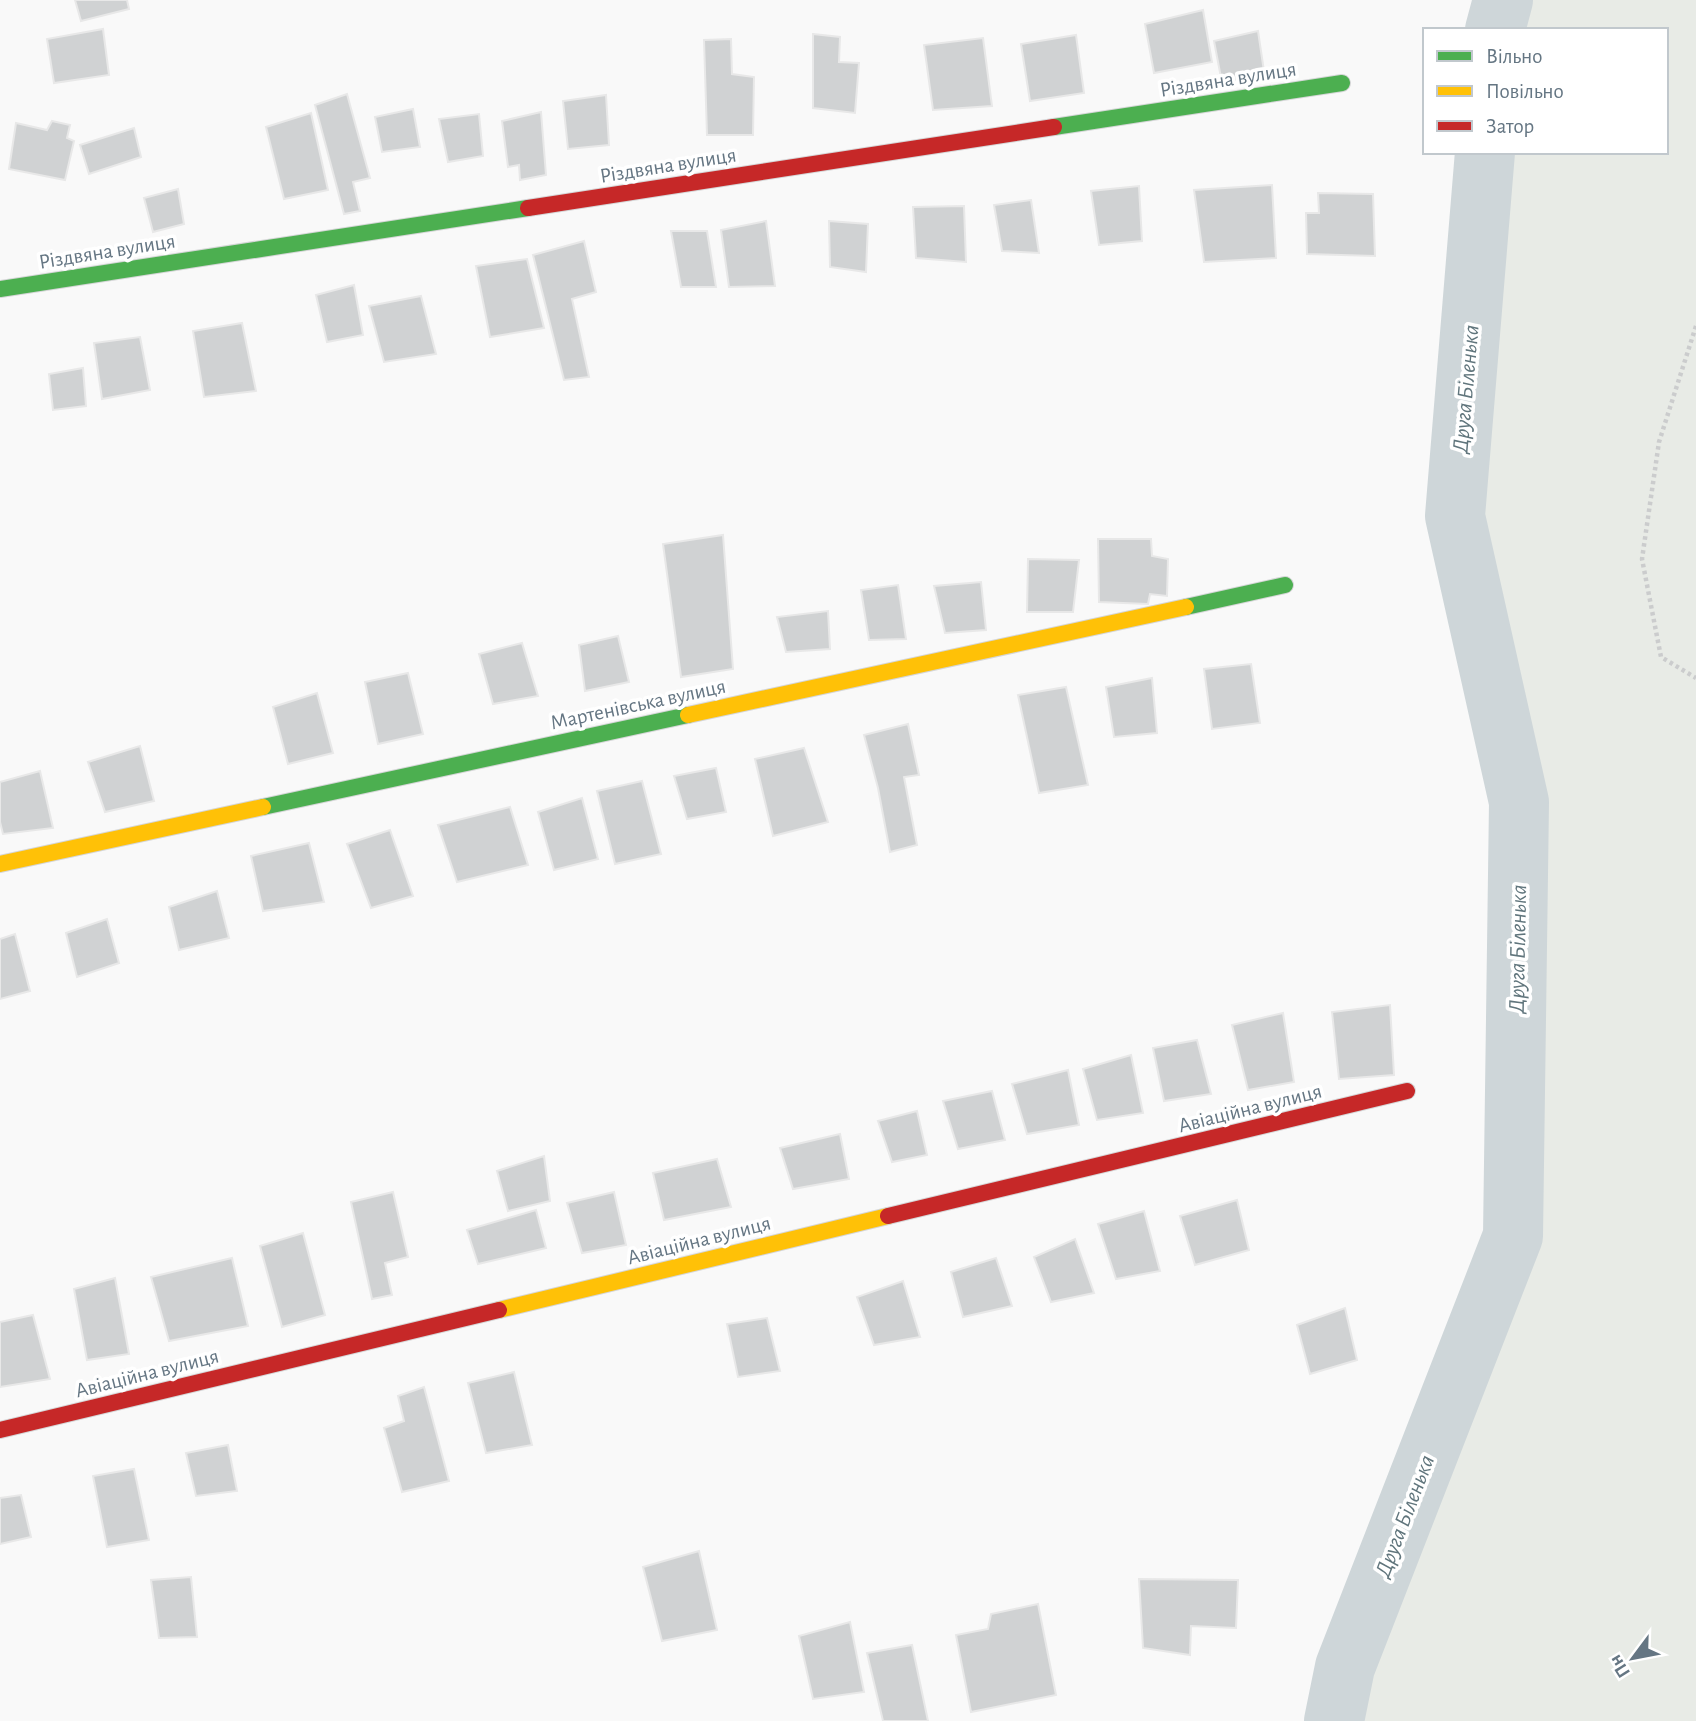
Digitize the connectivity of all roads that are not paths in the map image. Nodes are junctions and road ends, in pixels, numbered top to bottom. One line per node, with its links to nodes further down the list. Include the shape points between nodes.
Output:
1 (1342, 82): 2 (street, Різдвяна вулиця)
2 (0, 289)
3 (1285, 585): 4 (street, Мартенівська вулиця)
4 (0, 864)
5 (1407, 1091): 6 (street, Авіаційна вулиця)
6 (0, 1430)

